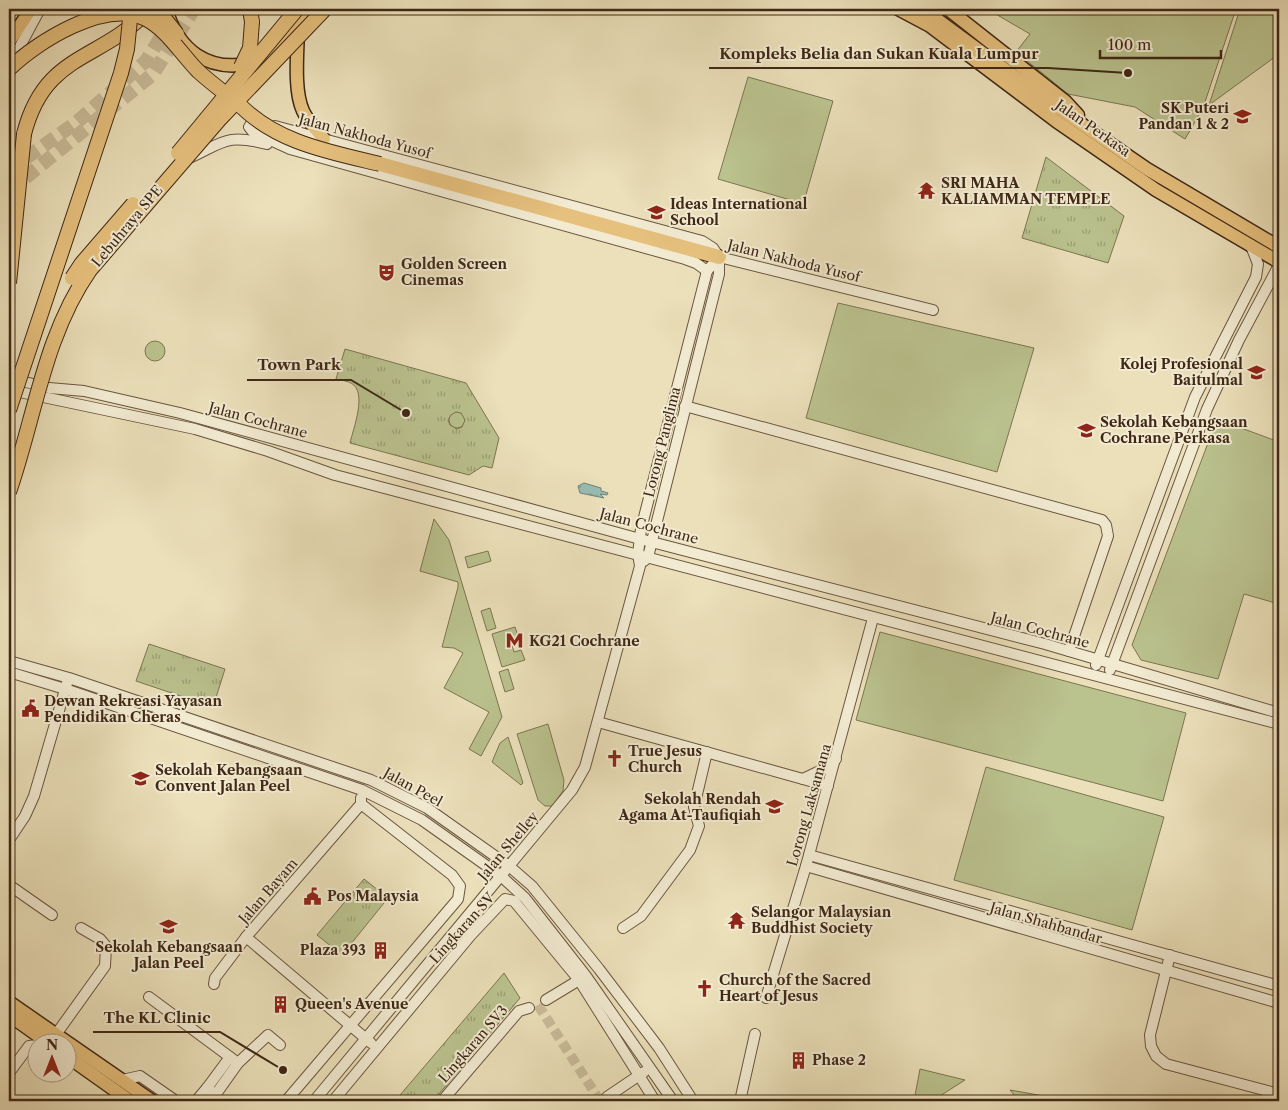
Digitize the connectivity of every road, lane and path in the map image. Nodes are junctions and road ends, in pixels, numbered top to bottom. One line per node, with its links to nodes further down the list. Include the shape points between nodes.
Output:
1 (24, 9): 18 (main road)
2 (31, 9): 19 (main road)
3 (40, 9): 21 (street)
4 (131, 9): 38 (highway, bridge, via 127,49 118,80)
5 (149, 9): 36 (highway, bridge, via 132,28 54,76 40,92 29,113 24,134)
6 (157, 9): 22 (highway, bridge)
7 (166, 9): 20 (main road, via 172,29 184,46 203,59 227,65 250,63)
8 (250, 9): 23 (highway, bridge, via 250,48)
9 (290, 9): 20 (main road, via 288,27)
10 (297, 9): 30 (highway, bridge)
11 (312, 9): 17 (main road)
12 (316, 9): 30 (highway, Lebuhraya SPE, bridge)
13 (325, 9): 23 (highway, Lebuhraya SPE, bridge)
14 (923, 9): 24 (main road, Jalan Perkasa)
15 (948, 9): 24 (main road, via 1066,102)
16 (903, 10): 31 (main road, Jalan Perkasa, via 930,26 1056,121 1156,190)
17 (298, 25): 20 (main road); 25 (main road, via 302,108)
18 (9, 30)
19 (9, 42)
20 (278, 47): 23 (highway)
21 (9, 69): 22 (highway, bridge, via 62,31 103,14 132,13 160,28 199,72)
22 (242, 107): 33 (highway, bridge, via 292,140 316,149)
23 (217, 121): 28 (highway, bridge); 42 (highway, Lebuhraya SPE, bridge, via 77,288 57,328)
24 (1093, 131): 32 (main road, Jalan Perkasa, via 1167,183)
25 (324, 139): 26 (street, Jalan Nakhoda Yusof, via 252,122 249,127 253,132); 27 (street, Jalan Nakhoda Yusof)
26 (290, 149): 28 (street, bridge, via 236,138 218,143); 29 (street, Jalan Nakhoda Yusof)
27 (363, 149): 29 (street, via 352,153 351,161); 33 (street, Jalan Nakhoda Yusof, via 702,241)
28 (178, 163): 38 (highway, bridge, via 105,239 61,302 32,363)
29 (358, 167): 35 (street, Jalan Nakhoda Yusof, via 685,259)
30 (163, 171): 41 (highway, Lebuhraya SPE, bridge, via 82,263 69,283 50,326)
31 (1251, 246): 34 (main road, Jalan Perkasa); 49 (street, via 1258,264 1256,277 1195,397)
32 (1279, 247)
33 (719, 257): 35 (street); 37 (street, Jalan Nakhoda Yusof); 39 (street, Lorong Panglima, via 719,274)
34 (1279, 264): 51 (street, via 1207,409)
35 (705, 269): 43 (street, Lorong Panglima)
36 (9, 283)
37 (933, 310)
38 (12, 384): 40 (highway, bridge); 43 (street, Jalan Cochrane, via 84,391 180,413); 45 (street, Jalan Cochrane, via 195,429 335,475)
39 (685, 406): 44 (street, Lorong Panglima); 48 (street, via 1102,520 1108,536)
40 (9, 410)
41 (9, 463)
42 (9, 492)
43 (640, 538): 44 (street, Jalan Cochrane); 45 (street, Lorong Panglima)
44 (652, 541): 45 (street, Lorong Panglima); 48 (street, Jalan Cochrane)
45 (643, 556): 46 (street, Lorong Panglima); 47 (street, Jalan Cochrane)
46 (640, 566): 58 (street, Jalan Shelley)
47 (873, 618): 53 (street, Jalan Cochrane); 61 (street, Lorong Laksamana)
48 (1070, 652): 49 (street, Jalan Cochrane)
49 (1098, 660): 51 (street, Jalan Cochrane); 53 (street)
50 (9, 661): 54 (street, Jalan Peel)
51 (1112, 664): 55 (street); 57 (street, Jalan Cochrane)
52 (9, 672): 56 (street, Jalan Peel)
53 (1094, 673): 55 (street, Jalan Cochrane)
54 (69, 678): 56 (street); 68 (street, Jalan Peel, via 371,780 427,808)
55 (1108, 678): 59 (street, Jalan Cochrane)
56 (65, 689): 64 (street, Jalan Peel); 66 (street, via 34,796)
57 (1279, 713)
58 (598, 722): 60 (street); 68 (street, Jalan Shelley, via 585,766 572,790)
59 (1279, 724)
60 (707, 752): 62 (street); 76 (street, via 694,807 699,826 690,850 641,916)
61 (836, 759): 62 (street, via 828,767); 63 (street, Lorong Laksamana)
62 (803, 778): 63 (street)
63 (828, 786): 67 (street, Lorong Laksamana)
64 (362, 790): 65 (street); 70 (street, Jalan Peel, via 422,820)
65 (361, 804): 78 (street, Jalan Bayam); 92 (street, via 452,875 460,886 458,899)
66 (9, 840)
67 (809, 855): 69 (street, Lorong Laksamana); 80 (street, Jalan Shahbandar)
68 (509, 866): 70 (street, Jalan Shelley); 77 (street, Jalan Peel, via 532,886)
69 (806, 866): 81 (street, Jalan Shahbandar); 86 (street, Lorong Laksamana)
70 (501, 876): 72 (street, Jalan Shelley); 73 (street, Jalan Peel)
71 (9, 885): 74 (street)
72 (490, 890): 73 (street, via 508,887); 98 (street, Jalan Shelley)
73 (517, 890): 79 (street, Jalan Peel)
74 (52, 915)
75 (81, 928): 95 (street, via 106,946 107,960)
76 (622, 928)
77 (567, 930): 79 (street); 123 (street, Jalan Peel, via 659,1048)
78 (246, 937): 83 (street, via 215,978); 92 (street, Jalan Bayam)
79 (557, 937): 82 (street, Jalan Peel)
80 (1170, 955): 81 (street); 84 (street, Jalan Shahbandar)
81 (1165, 971): 89 (street, Jalan Shahbandar); 110 (street, via 1150,1035 1156,1056 1166,1064 1186,1071)
82 (582, 978): 87 (street); 100 (street, Lingkaran SV, via 514,900 505,899); 105 (street, Jalan Peel); 107 (street, Lingkaran SV)
83 (214, 984)
84 (1279, 986)
85 (149, 997): 103 (street)
86 (766, 998)
87 (546, 1000)
88 (9, 1002): 94 (main road)
89 (1279, 1004)
90 (529, 1008): 120 (street, Lingkaran SV3, via 519,1011)
91 (13, 1018): 93 (main road); 97 (street)
92 (351, 1026): 98 (street, Jalan Bayam); 117 (street)
93 (33, 1032)
94 (54, 1032)
95 (58, 1032)
96 (755, 1034): 124 (street)
97 (28, 1036)
98 (366, 1039): 100 (street, Jalan Bayam); 118 (street, Jalan Shelley)
99 (280, 1045): 103 (street, via 268,1035)
100 (377, 1048): 119 (street, Lingkaran SV)
101 (78, 1049): 108 (main road)
102 (28, 1052): 106 (street)
103 (234, 1060): 109 (street); 112 (street)
104 (78, 1064): 113 (main road)
105 (651, 1067): 107 (street); 122 (street, Jalan Peel)
106 (9, 1073)
107 (639, 1075): 111 (street); 121 (street, Lingkaran SV)
108 (122, 1080): 114 (main road); 115 (street, via 140,1076)
109 (207, 1088): 112 (street); 116 (street)
110 (1279, 1094)
111 (607, 1096)
112 (214, 1098)
113 (130, 1101)
114 (152, 1101)
115 (176, 1101)
116 (196, 1101)
117 (286, 1101)
118 (314, 1101)
119 (333, 1101)
120 (442, 1101)
121 (655, 1101)
122 (673, 1101)
123 (693, 1101)
124 (740, 1101)

